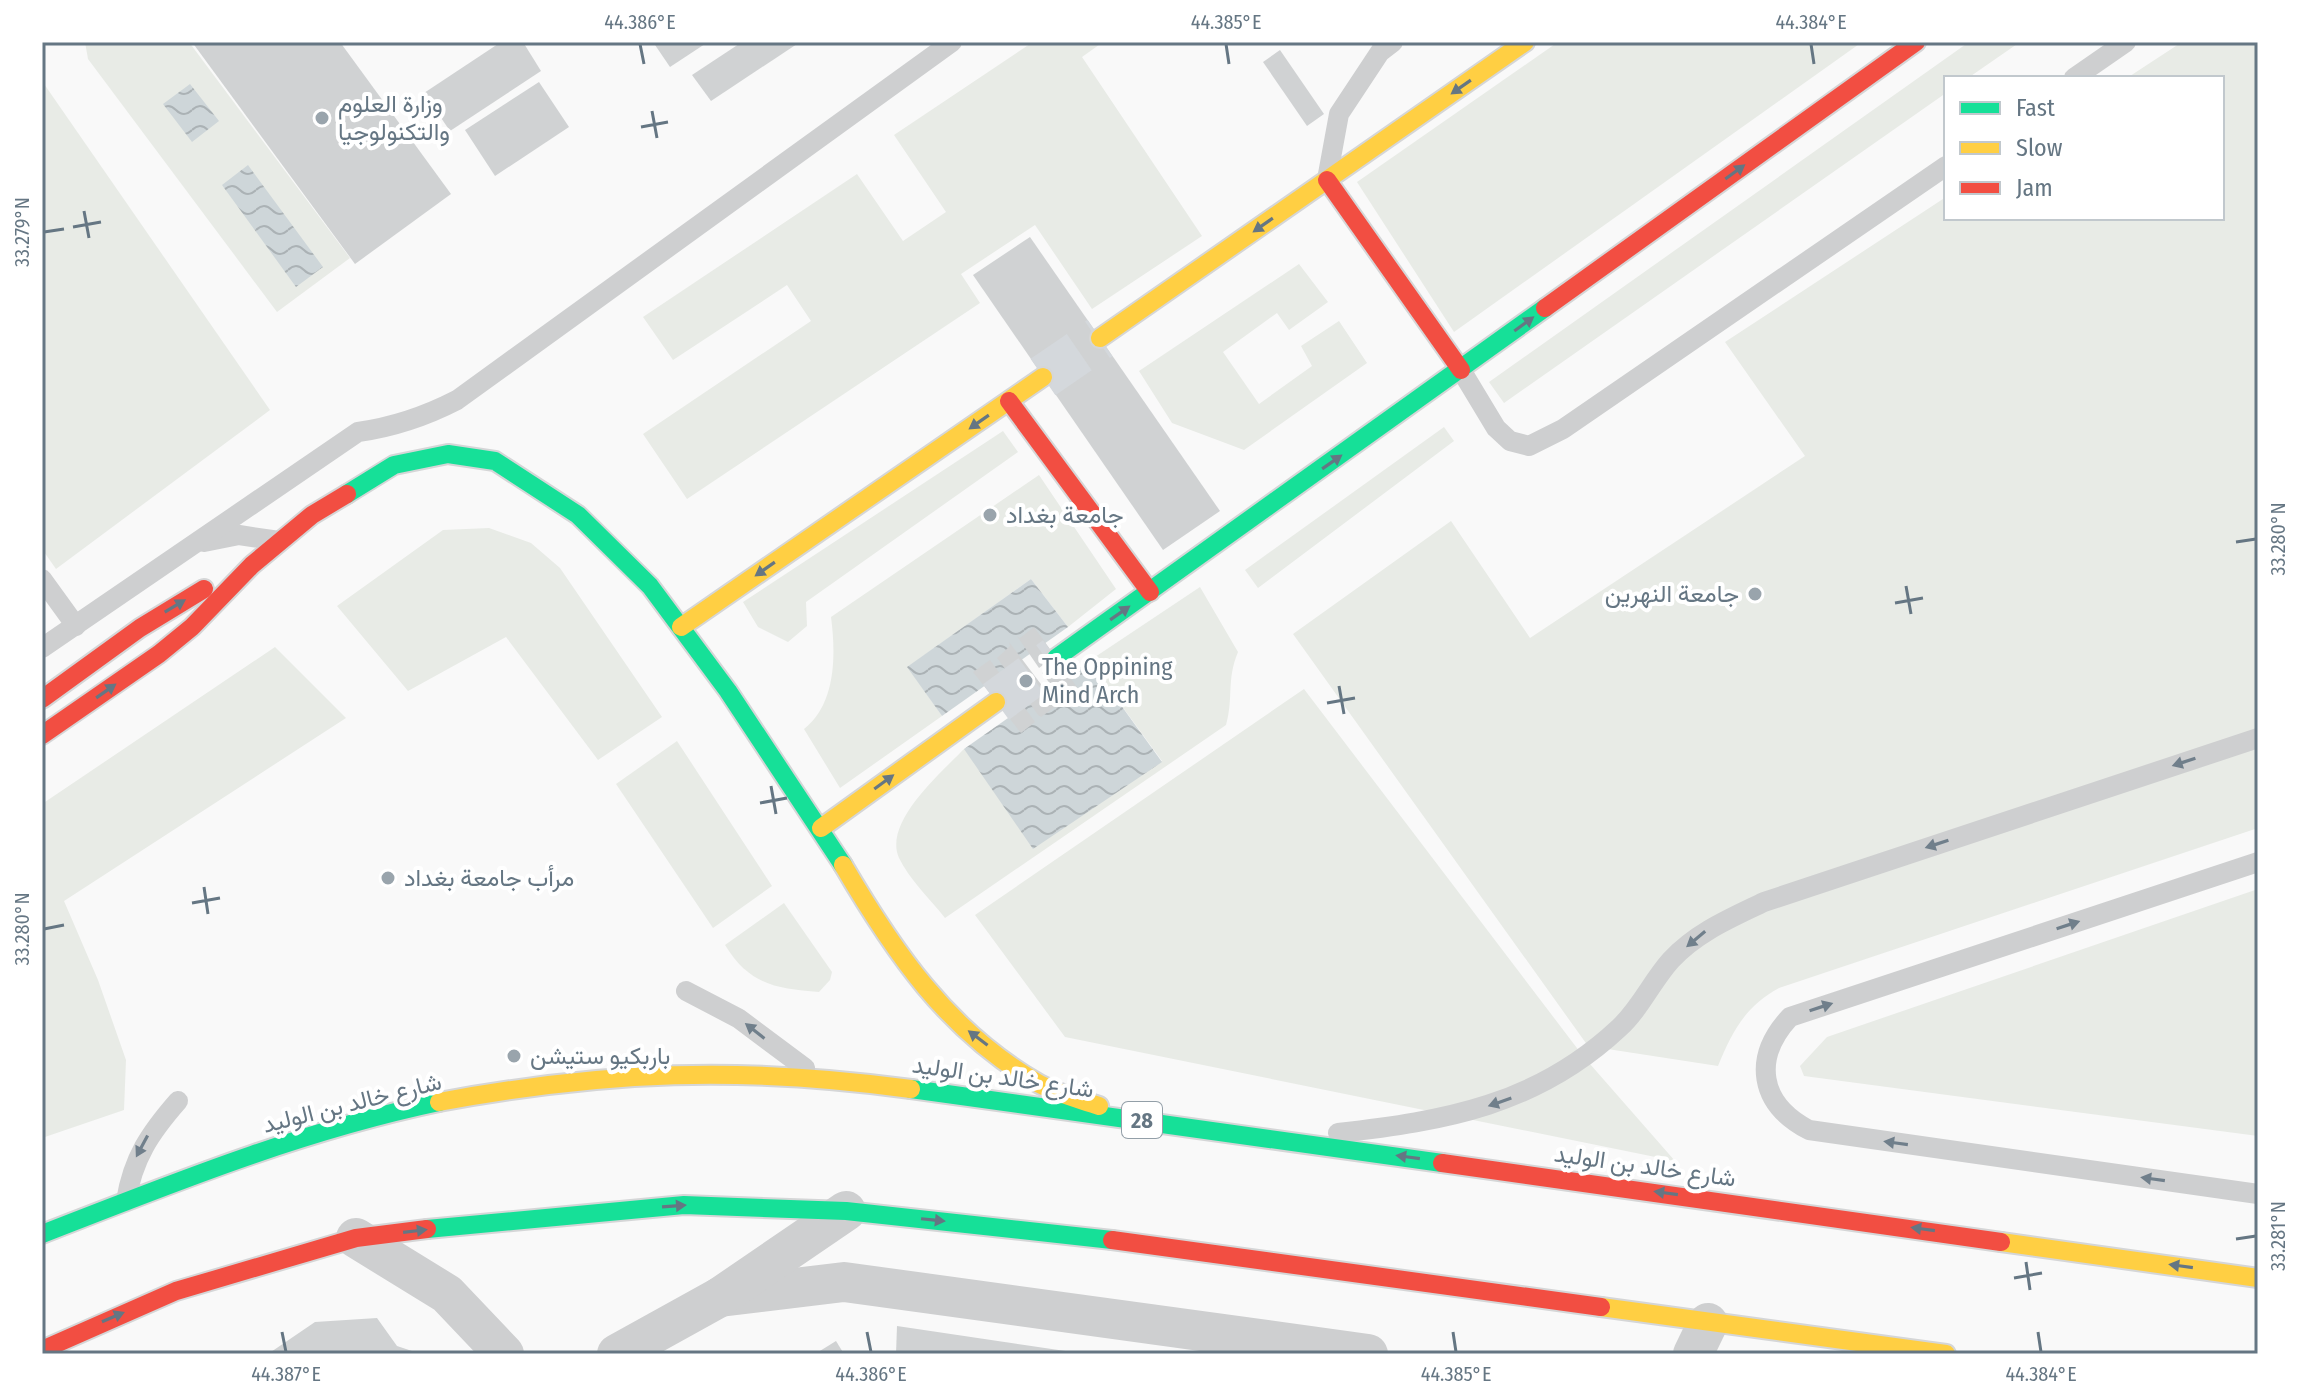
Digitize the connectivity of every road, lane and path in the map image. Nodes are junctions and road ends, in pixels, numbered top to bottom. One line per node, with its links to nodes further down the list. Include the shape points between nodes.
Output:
1 (952, 42): 13 (lane, via 476,387 426,416)
2 (1393, 42): 8 (lane, via 1380,52 1339,114)
3 (1525, 42): 8 (street, one-way to 8)
4 (1916, 42): 10 (street, one-way to 4)
5 (2126, 42): 6 (lane)
6 (2077, 76)
7 (1944, 167): 10 (lane, via 1574,422 1529,446 1510,441 1496,428)
8 (1327, 180): 9 (street, one-way to 9); 10 (street)
9 (1100, 338)
10 (1461, 370): 19 (street, one-way to 10)
11 (1043, 377): 12 (street)
12 (1009, 401): 19 (street); 21 (street, one-way to 21)
13 (390, 428): 14 (lane, via 424,429); 16 (lane, via 358,432)
14 (448, 454): 15 (street, via 394,465); 21 (street, via 495,461 578,515 616,549)
15 (279, 541): 16 (lane, via 239,535); 17 (street)
16 (181, 552): 20 (lane)
17 (252, 565): 24 (street, one-way to 17, via 152,620); 26 (street, one-way to 17, via 159,654)
18 (42, 579): 20 (lane)
19 (1150, 592): 23 (street, one-way to 19)
20 (76, 626): 22 (lane)
21 (681, 627): 28 (street)
22 (42, 648)
23 (1056, 658)
24 (42, 699)
25 (996, 702): 28 (street, one-way to 25)
26 (42, 735)
27 (2258, 738): 34 (lane, one-way to 34, via 1764,902 1718,924 1671,960 1623,1025 1601,1045 1553,1079 1500,1103 1423,1123 1337,1133)
28 (821, 828): 33 (street, one-way to 28, via 1037,1083 963,1027 920,985 884,936)
29 (2258, 862): 35 (lane, one-way to 29, via 1809,1130 1789,1120 1773,1101 1766,1056 1774,1034 1790,1017)
30 (686, 991): 31 (lane, one-way to 30, via 738,1018)
31 (818, 1077): 33 (street, شارع خالد بن الوليد / 28); 36 (street, شارع خالد بن الوليد / 28, via 675,1073 432,1104 300,1137)
32 (178, 1101): 36 (lane, one-way to 36, via 137,1155)
33 (1175, 1125): 34 (street, شارع خالد بن الوليد / 28)
34 (1223, 1131): 40 (street, شارع خالد بن الوليد / 28, one-way to 34)
35 (2258, 1194)
36 (126, 1201): 38 (street, شارع خالد بن الوليد / 28)
37 (846, 1211): 39 (street, one-way to 37, via 684,1205); 41 (street); 42 (street, one-way to 42, via 1052,1232)
38 (42, 1234)
39 (356, 1238): 43 (street, one-way to 39, via 176,1291); 44 (street, via 447,1294)
40 (2258, 1278)
41 (720, 1297): 45 (street); 46 (street, via 844,1282)
42 (1700, 1339): 47 (street)
43 (42, 1350)
44 (504, 1354)
45 (617, 1354)
46 (1368, 1354)
47 (1946, 1354)

